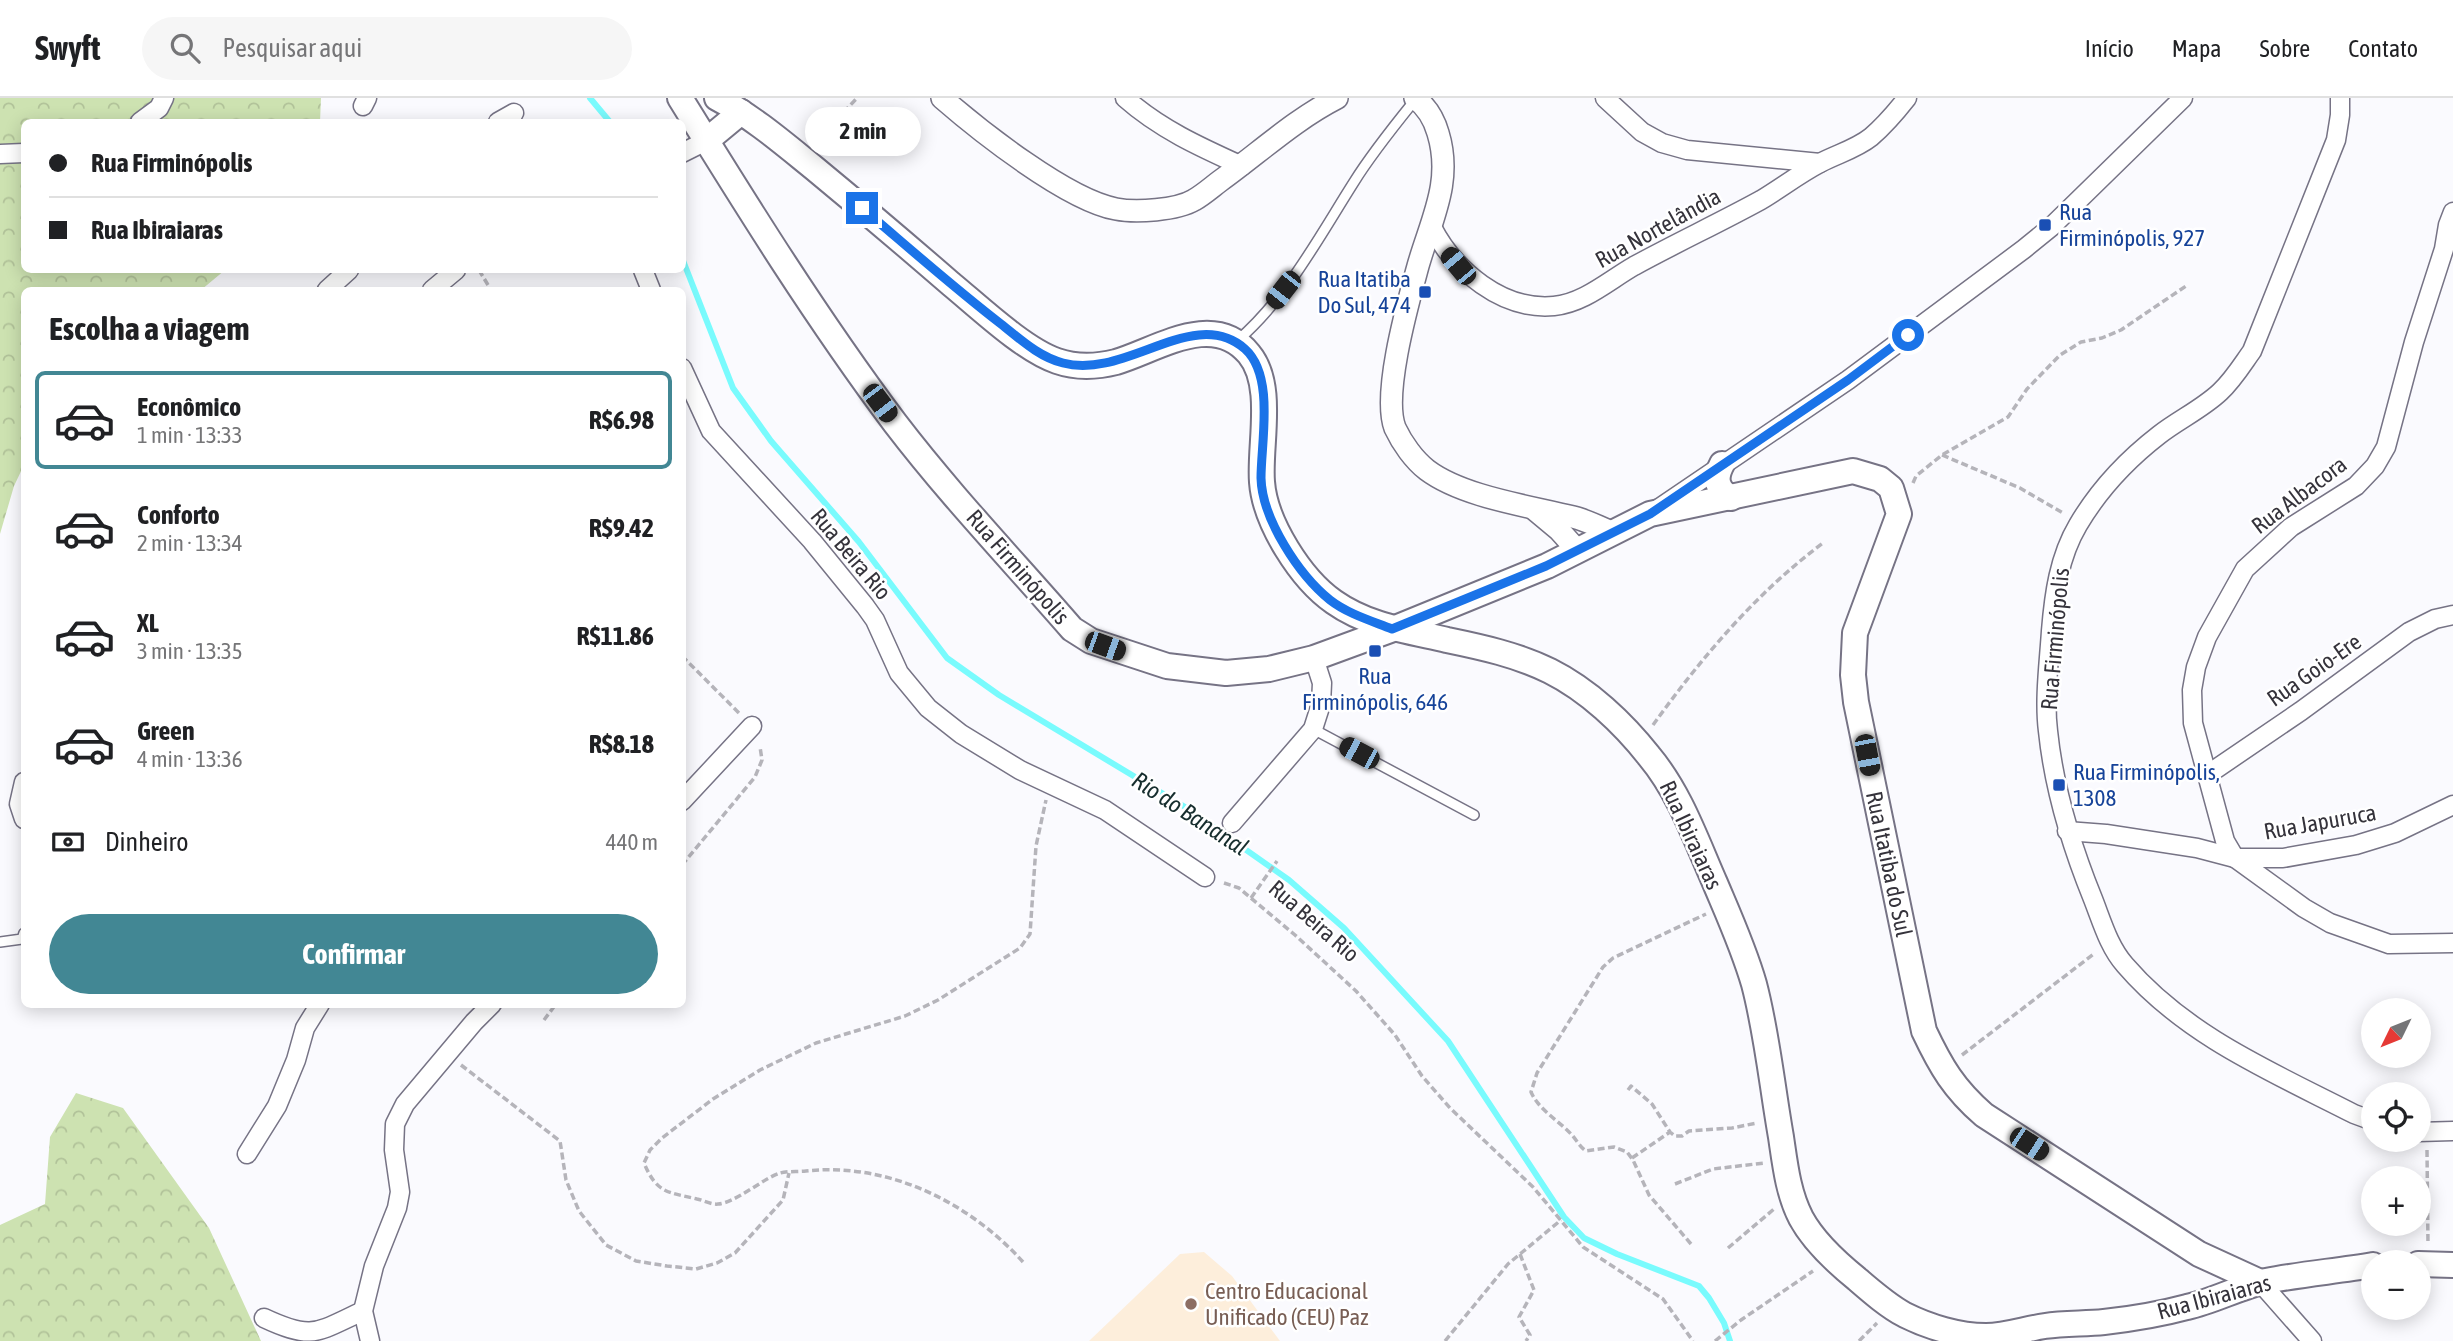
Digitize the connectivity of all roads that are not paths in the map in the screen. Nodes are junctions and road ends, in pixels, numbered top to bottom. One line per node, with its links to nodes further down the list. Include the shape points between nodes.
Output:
1 (164, 98): 13 (street)
2 (717, 98): 12 (main road)
3 (942, 98): 18 (street, via 1045,175 1116,209 1158,210 1193,201)
4 (1125, 98): 18 (street, via 1178,136)
5 (1337, 98): 18 (street, via 1301,119)
6 (1416, 98): 20 (street, via 1434,120 1444,155 1444,177); 26 (lane, via 1294,277 1264,316)
7 (1605, 98): 17 (street, via 1642,132 1662,143 1687,150)
8 (1907, 98): 17 (street, Rua Nortelândia, via 1871,137)
9 (2183, 98): 28 (street, Rua Firminópolis, via 2024,249 1848,380)
10 (2340, 98): 44 (street, Rua Firminópolis, via 2336,140 2252,351 2218,394 2158,435 2125,465 2080,521 2063,557 2054,597 2048,730)
11 (689, 101): 14 (main road, Rua Firminópolis)
12 (741, 113): 14 (main road); 26 (main road, via 1043,355 1085,367 1113,363 1193,335 1221,335)
13 (144, 119)
14 (692, 148): 36 (main road, Rua Firminópolis, via 897,425 1072,629 1120,651 1195,671 1259,670)
15 (21, 152): 16 (street)
16 (0, 154)
17 (1820, 163): 20 (street, Rua Nortelândia, via 1573,303 1529,305 1497,295 1458,266)
18 (1242, 166)
19 (2453, 212): 21 (street, Rua Albacora, via 2448,226)
20 (1432, 227): 30 (street, via 1395,367 1394,426 1427,470 1452,484)
21 (2449, 253): 39 (street, Rua Albacora, via 2414,342 2386,447 2375,466 2340,498 2291,527 2245,569 2207,638 2192,690 2193,723)
22 (346, 273): 24 (street)
23 (452, 273): 25 (street)
24 (330, 287)
25 (436, 287)
26 (1236, 342): 35 (main road, Rua Ibiraiaras, via 1247,351 1259,379 1264,425 1261,479 1265,502 1282,539 1294,561 1331,601)
27 (686, 378): 46 (street, Rua Beira Rio, via 711,431 865,606 899,673 915,694 952,728 1049,785 1105,810)
28 (1722, 464): 29 (main road, via 1716,480); 31 (street, Rua Firminópolis)
29 (1731, 498): 31 (main road); 57 (main road, Rua Itatiba do Sul, via 1853,471 1880,479 1897,501 1897,522 1855,633 1853,675 1924,1031 1944,1069 1961,1094 1984,1115 2199,1254)
30 (1534, 508): 32 (street); 33 (street)
31 (1650, 514): 32 (main road, Rua Firminópolis)
32 (1612, 532): 33 (main road, Rua Firminópolis)
33 (1577, 550): 35 (main road, Rua Firminópolis)
34 (2453, 615): 39 (street, Rua Goio-Ere, via 2409,632)
35 (1392, 629): 36 (main road, Rua Firminópolis); 57 (main road, Rua Ibiraiaras, via 1490,650 1554,673 1609,713 1669,782 1754,985 1785,1161 1802,1220 1831,1256 1873,1292 1905,1315 1955,1333 1989,1336 2187,1307)
36 (1314, 657): 38 (street, via 1322,683)
37 (752, 726): 40 (street)
38 (1312, 729): 42 (lane); 43 (street)
39 (2207, 775): 45 (street, Rua Albacora, via 2225,841)
40 (686, 797)
41 (2453, 805): 45 (street, Rua Japuruca, via 2395,833 2356,845 2283,858)
42 (1474, 815)
43 (1232, 822)
44 (2067, 831): 45 (street, Rua Japuruca, via 2197,848); 52 (street, Rua Firminópolis, via 2110,942 2145,986 2208,1038)
45 (2235, 859): 49 (street, via 2304,908 2364,937 2389,944)
46 (1205, 877)
47 (21, 939): 48 (lane)
48 (0, 942)
49 (2453, 943)
50 (318, 1008): 55 (street, via 305,1028 277,1106)
51 (488, 1008): 58 (street, via 405,1104 396,1124 394,1150 400,1192)
52 (2361, 1117)
53 (2453, 1130): 54 (street)
54 (2431, 1132)
55 (247, 1154)
56 (2361, 1267): 57 (main road, Rua Ibiraiaras)
57 (2260, 1282): 61 (street)
58 (363, 1311): 59 (street, via 316,1332 302,1333); 60 (street)
59 (264, 1318)
60 (370, 1341)
61 (2312, 1341)

